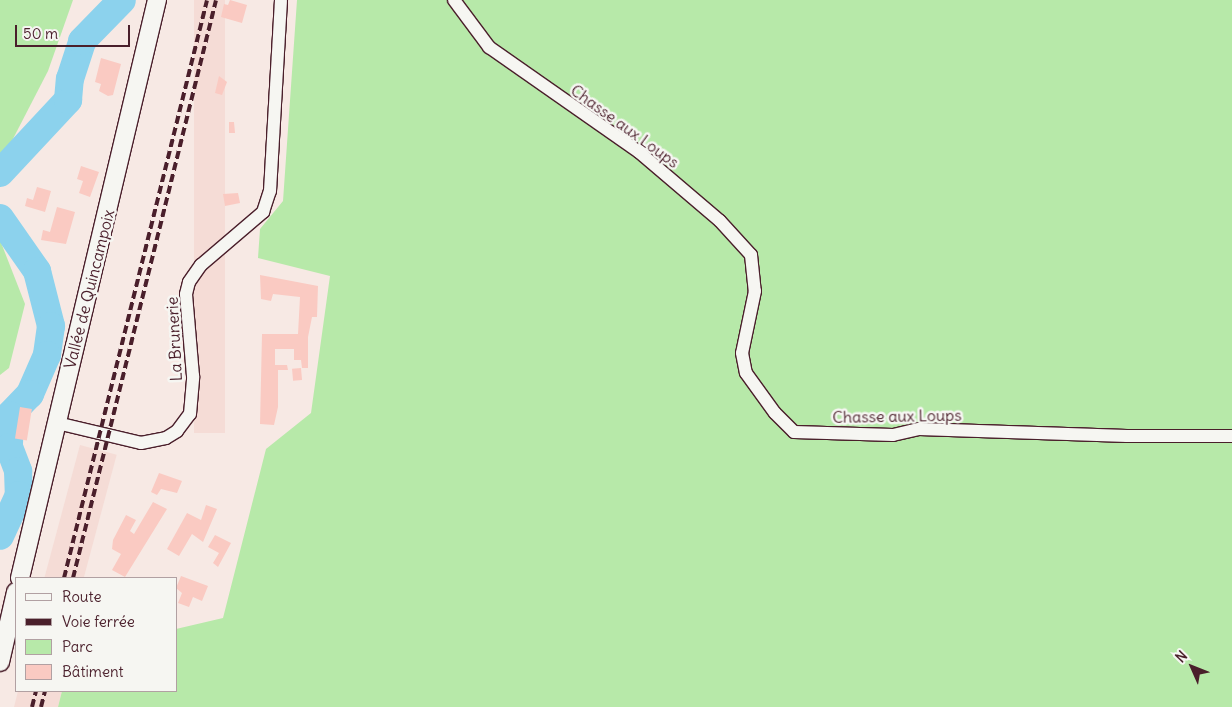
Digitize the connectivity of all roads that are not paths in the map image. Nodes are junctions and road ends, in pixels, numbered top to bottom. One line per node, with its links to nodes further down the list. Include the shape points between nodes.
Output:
1 (156, 0): 4 (main road, Vallée de Quincampoix)
2 (281, 0): 4 (street, La Brunerie, via 270,191 263,212 200,265 189,282 186,294 193,376 190,414 177,431 166,438 141,444)
3 (454, 0): 5 (street, Chasse aux Loups, via 489,47 639,152 720,221 751,255 755,291 742,353 746,374 779,419 794,432 893,435 919,429)
4 (57, 423): 6 (main road, Vallée de Quincampoix)
5 (1232, 436)
6 (20, 577)
7 (15, 596): 8 (main road)
8 (0, 662)

